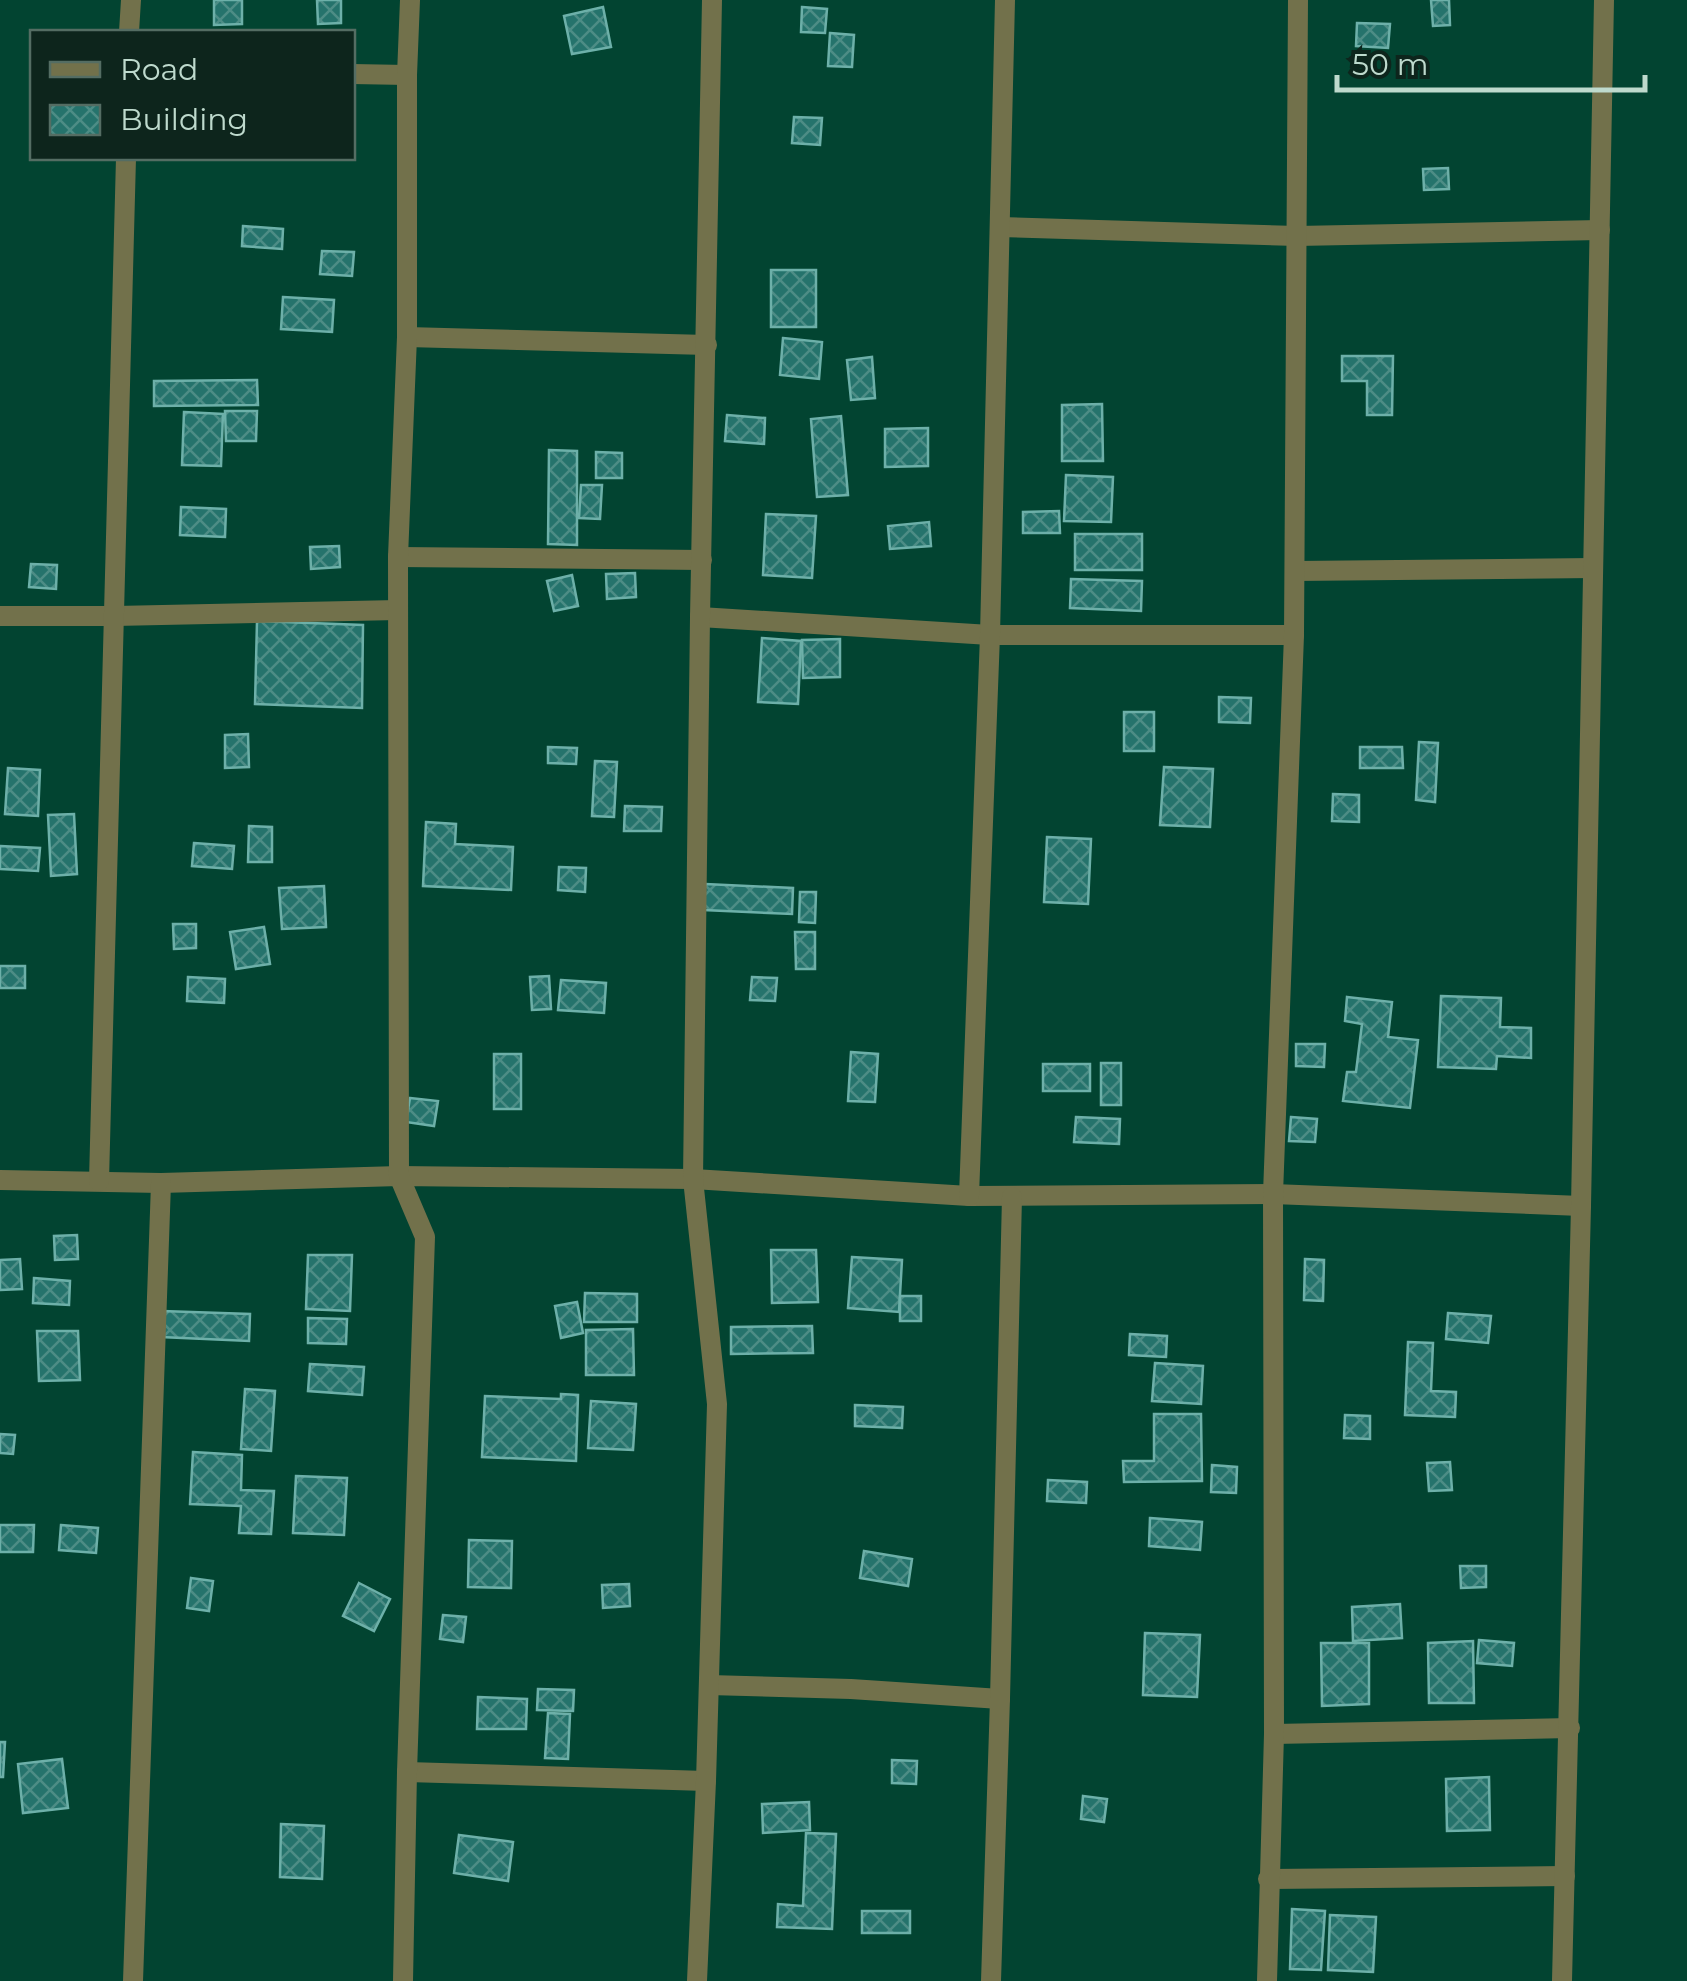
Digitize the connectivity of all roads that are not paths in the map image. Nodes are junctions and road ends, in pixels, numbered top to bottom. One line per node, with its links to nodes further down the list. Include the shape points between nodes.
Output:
1 (130, 0): 7 (street)
2 (410, 0): 9 (street)
3 (712, 0): 15 (street)
4 (1005, 0): 11 (street)
5 (1298, 0): 13 (street)
6 (1604, 0): 12 (street)
7 (129, 30)
8 (355, 74): 9 (street)
9 (407, 75): 14 (street)
10 (126, 160): 22 (street)
11 (1000, 227): 13 (street); 24 (street)
12 (1600, 230): 13 (street); 18 (street)
13 (1297, 236): 19 (street)
14 (407, 337): 15 (street); 16 (street)
15 (707, 344): 17 (street)
16 (398, 557): 17 (street); 20 (street)
17 (702, 560): 23 (street)
18 (1593, 568): 19 (street); 34 (street)
19 (1295, 571): 25 (street)
20 (398, 610): 22 (street); 26 (street)
21 (0, 616): 22 (street)
22 (115, 616): 29 (street)
23 (700, 617): 24 (street); 27 (street)
24 (990, 635): 25 (street); 32 (street)
25 (1294, 635): 31 (street)
26 (398, 1176): 27 (street); 30 (street); 39 (street, via 426,1238)
27 (693, 1178): 32 (street); 35 (street, via 717,1404)
28 (0, 1180): 29 (street)
29 (99, 1182): 30 (street)
30 (161, 1182): 43 (street)
31 (1273, 1194): 33 (street); 34 (street); 38 (street)
32 (969, 1196): 33 (street)
33 (1012, 1197): 36 (street)
34 (1581, 1206): 37 (street)
35 (708, 1685): 36 (street); 40 (street)
36 (1000, 1699): 46 (street)
37 (1570, 1728): 38 (street); 41 (street)
38 (1274, 1734): 42 (street)
39 (406, 1772): 40 (street); 44 (street)
40 (706, 1781): 45 (street)
41 (1565, 1876): 42 (street); 48 (street)
42 (1268, 1879): 47 (street)
43 (133, 1981)
44 (403, 1981)
45 (697, 1981)
46 (991, 1981)
47 (1267, 1981)
48 (1562, 1981)

